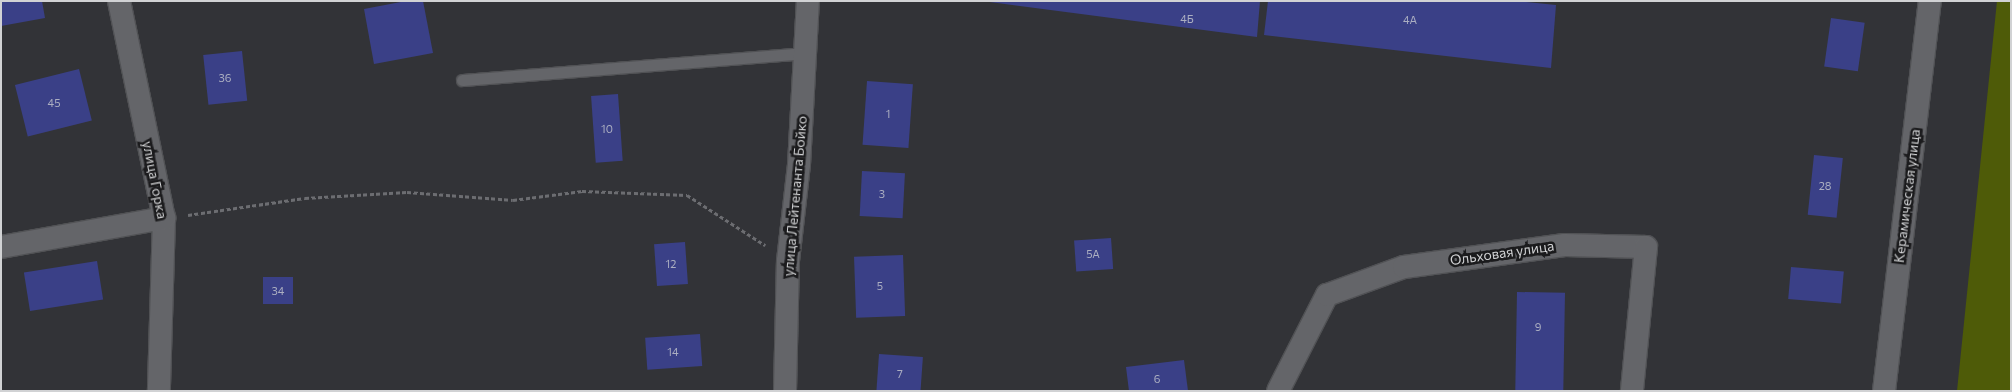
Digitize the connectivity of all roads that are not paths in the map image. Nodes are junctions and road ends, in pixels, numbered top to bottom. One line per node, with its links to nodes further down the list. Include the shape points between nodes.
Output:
1 (119, 1): 6 (street, улица Горка)
2 (808, 1): 4 (street, улица Лейтенанта Бойко)
3 (1930, 1): 12 (street, Керамическая улица)
4 (804, 53): 5 (lane); 9 (street, улица Лейтенанта Бойко, via 799,165 788,261)
5 (462, 80)
6 (164, 218): 7 (street); 8 (street, улица Горка)
7 (1, 247)
8 (159, 391)
9 (785, 391)
10 (1278, 391): 11 (street, Ольховая улица, via 1327,295 1404,267 1565,245 1646,247)
11 (1632, 391)
12 (1884, 391)

